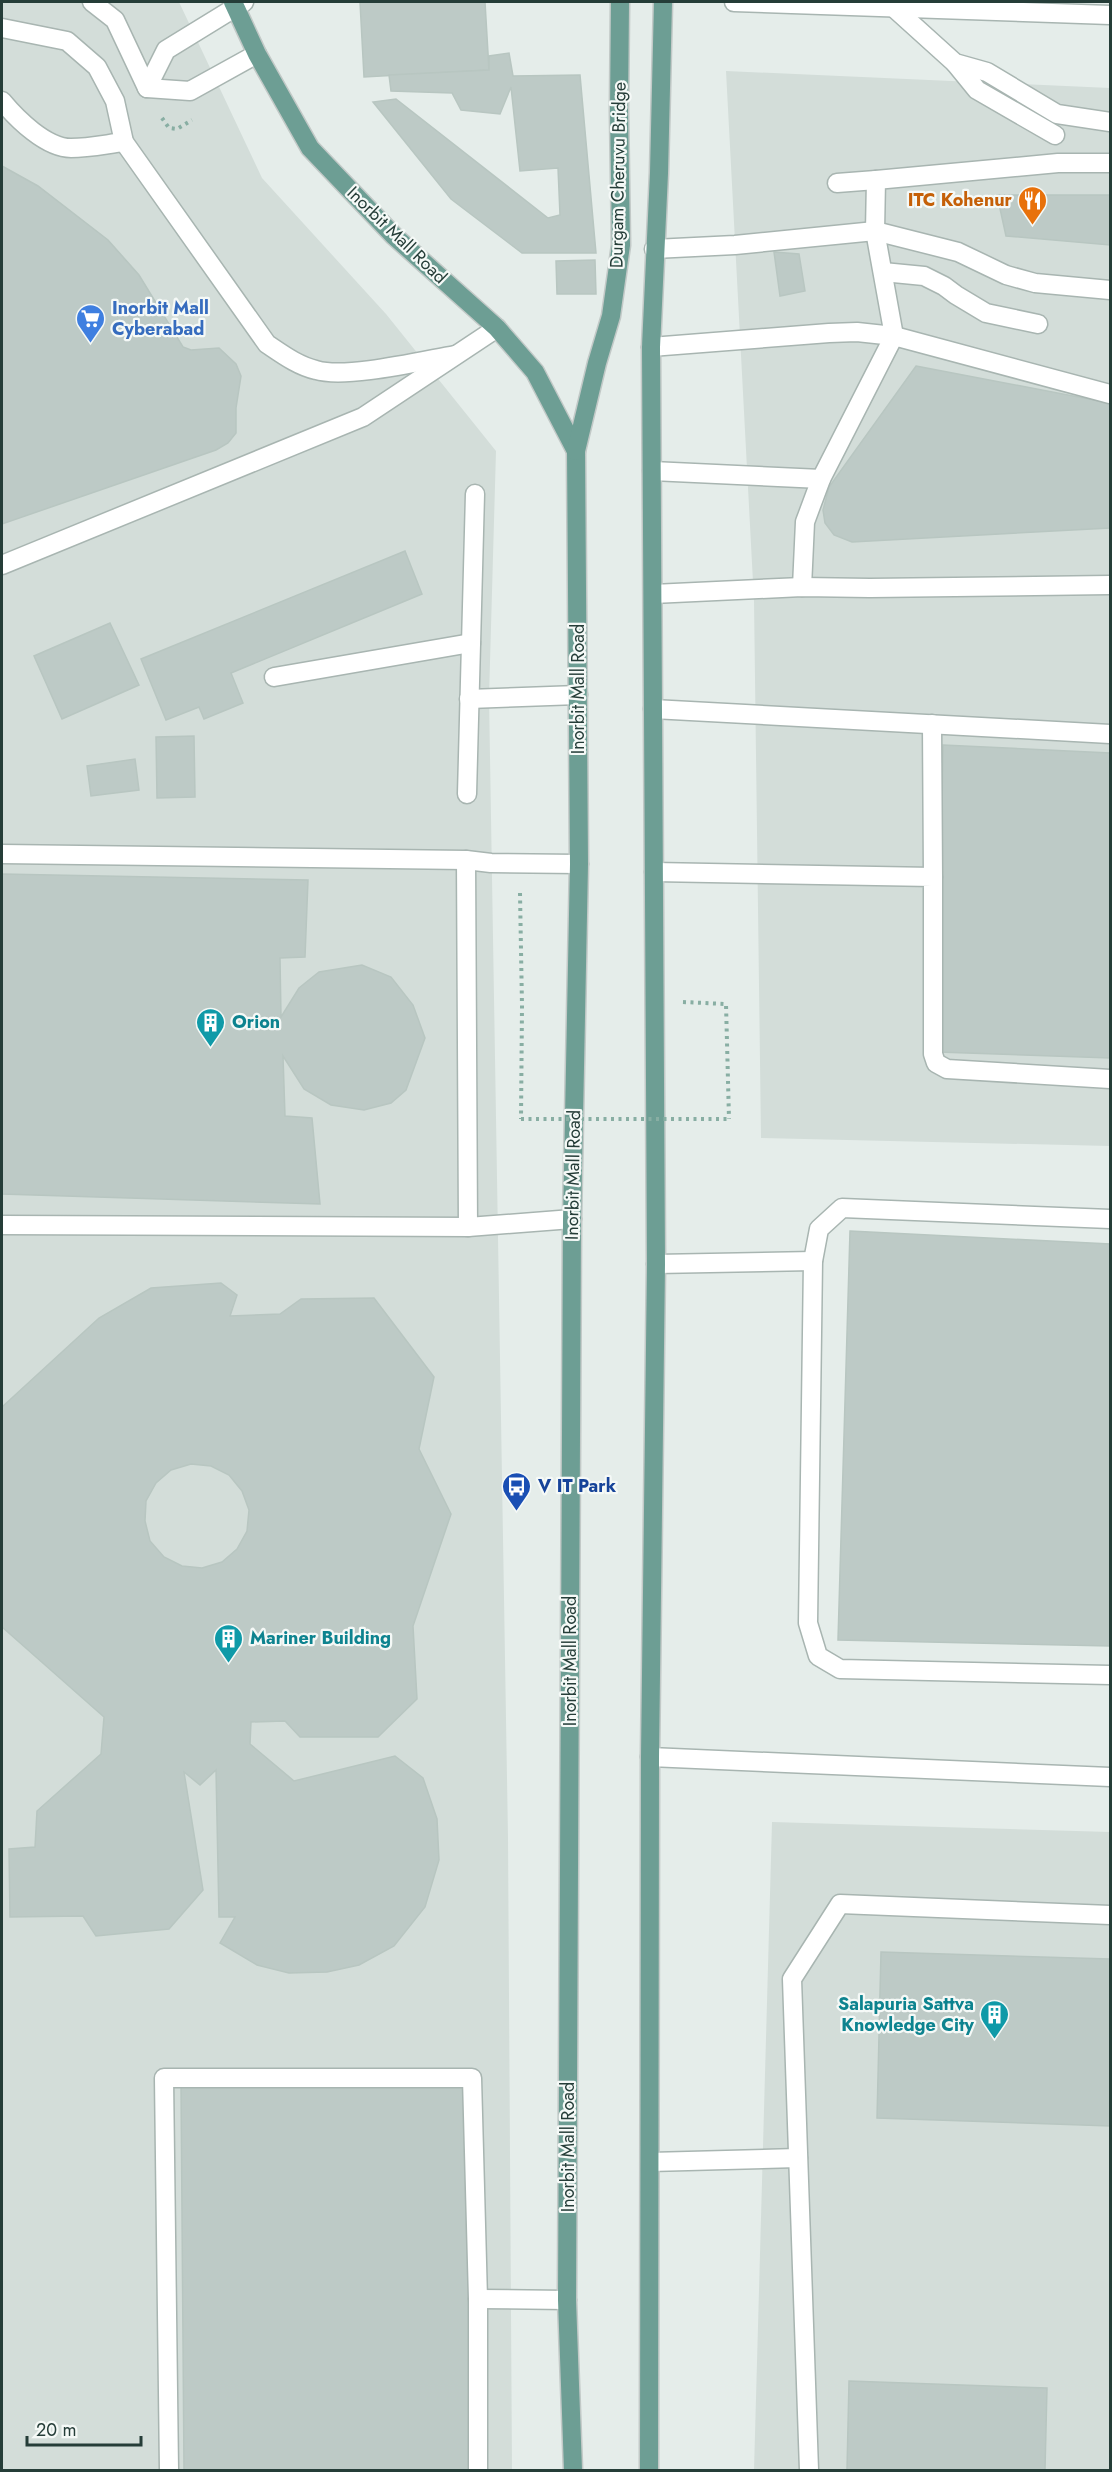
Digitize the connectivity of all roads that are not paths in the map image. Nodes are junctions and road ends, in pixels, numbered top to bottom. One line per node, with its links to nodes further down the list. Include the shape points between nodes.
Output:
1 (92, 2): 11 (street, via 115,20)
2 (620, 2): 31 (main road, Durgam Cheruvu Bridge, via 621,245 611,316)
3 (663, 2): 22 (main road)
4 (734, 2): 6 (street)
5 (238, 3): 9 (main road, Inorbit Mall Road); 11 (street, via 166,50)
6 (893, 7): 7 (street); 10 (street)
7 (1110, 15)
8 (2, 28): 16 (street, via 67,41 97,67 115,101)
9 (257, 54): 11 (street, via 190,91); 26 (main road, Inorbit Mall Road, via 310,148 394,236)
10 (955, 63): 13 (street, via 987,72); 15 (street, via 977,90)
11 (147, 88)
12 (2, 101): 16 (street, via 34,132 69,148)
13 (1057, 114): 14 (street); 15 (street)
14 (1110, 122)
15 (1055, 135): 17 (street)
16 (124, 142): 29 (street, via 267,344 290,360 317,371 336,372)
17 (1058, 163): 18 (street); 19 (street)
18 (1110, 164)
19 (876, 180): 20 (street); 21 (street)
20 (837, 183)
21 (875, 231): 22 (street); 23 (street); 24 (street, via 958,252 1006,275 1035,283)
22 (654, 249): 28 (main road)
23 (883, 272): 25 (street, via 924,276 986,313); 27 (street)
24 (1110, 290)
25 (1038, 324)
26 (497, 328): 29 (street); 31 (main road, Inorbit Mall Road, via 535,372)
27 (894, 336): 28 (street, via 829,333); 30 (street); 33 (street)
28 (651, 347): 32 (main road)
29 (454, 356): 35 (street, via 363,417)
30 (1110, 394)
31 (576, 451): 41 (main road, Inorbit Mall Road)
32 (652, 471): 33 (street); 38 (main road)
33 (821, 479): 37 (street, via 805,522)
34 (475, 494): 39 (street)
35 (2, 565)
36 (1110, 585): 37 (street)
37 (802, 586): 38 (street)
38 (653, 594): 43 (main road)
39 (471, 642): 40 (street); 42 (street)
40 (274, 677)
41 (578, 695): 42 (street); 49 (main road, Inorbit Mall Road)
42 (469, 699): 46 (street)
43 (653, 709): 44 (street); 50 (main road)
44 (932, 724): 45 (street); 51 (street)
45 (1110, 734)
46 (467, 794)
47 (2, 854): 48 (street)
48 (466, 860): 49 (street); 56 (street)
49 (579, 864): 53 (main road, Inorbit Mall Road)
50 (654, 872): 51 (street); 58 (main road)
51 (933, 877): 52 (street, via 936,1063 947,1069)
52 (1110, 1079)
53 (572, 1219): 56 (street); 66 (main road, Inorbit Mall Road)
54 (1110, 1219): 57 (street, via 842,1208 819,1229)
55 (2, 1225): 56 (street)
56 (468, 1227)
57 (813, 1261): 58 (street); 59 (street, via 808,1623 818,1656 840,1669)
58 (656, 1264): 60 (main road)
59 (1110, 1675)
60 (651, 1757): 61 (street); 64 (main road)
61 (1110, 1777)
62 (1110, 1915): 63 (street, via 840,1904 792,1979)
63 (798, 2158): 64 (street); 71 (street)
64 (650, 2162): 70 (main road)
65 (478, 2299): 66 (street); 67 (street, via 472,2078 164,2078); 68 (street)
66 (567, 2300): 69 (main road, Inorbit Mall Road)
67 (169, 2470)
68 (478, 2470)
69 (573, 2470)
70 (649, 2470)
71 (809, 2470)

